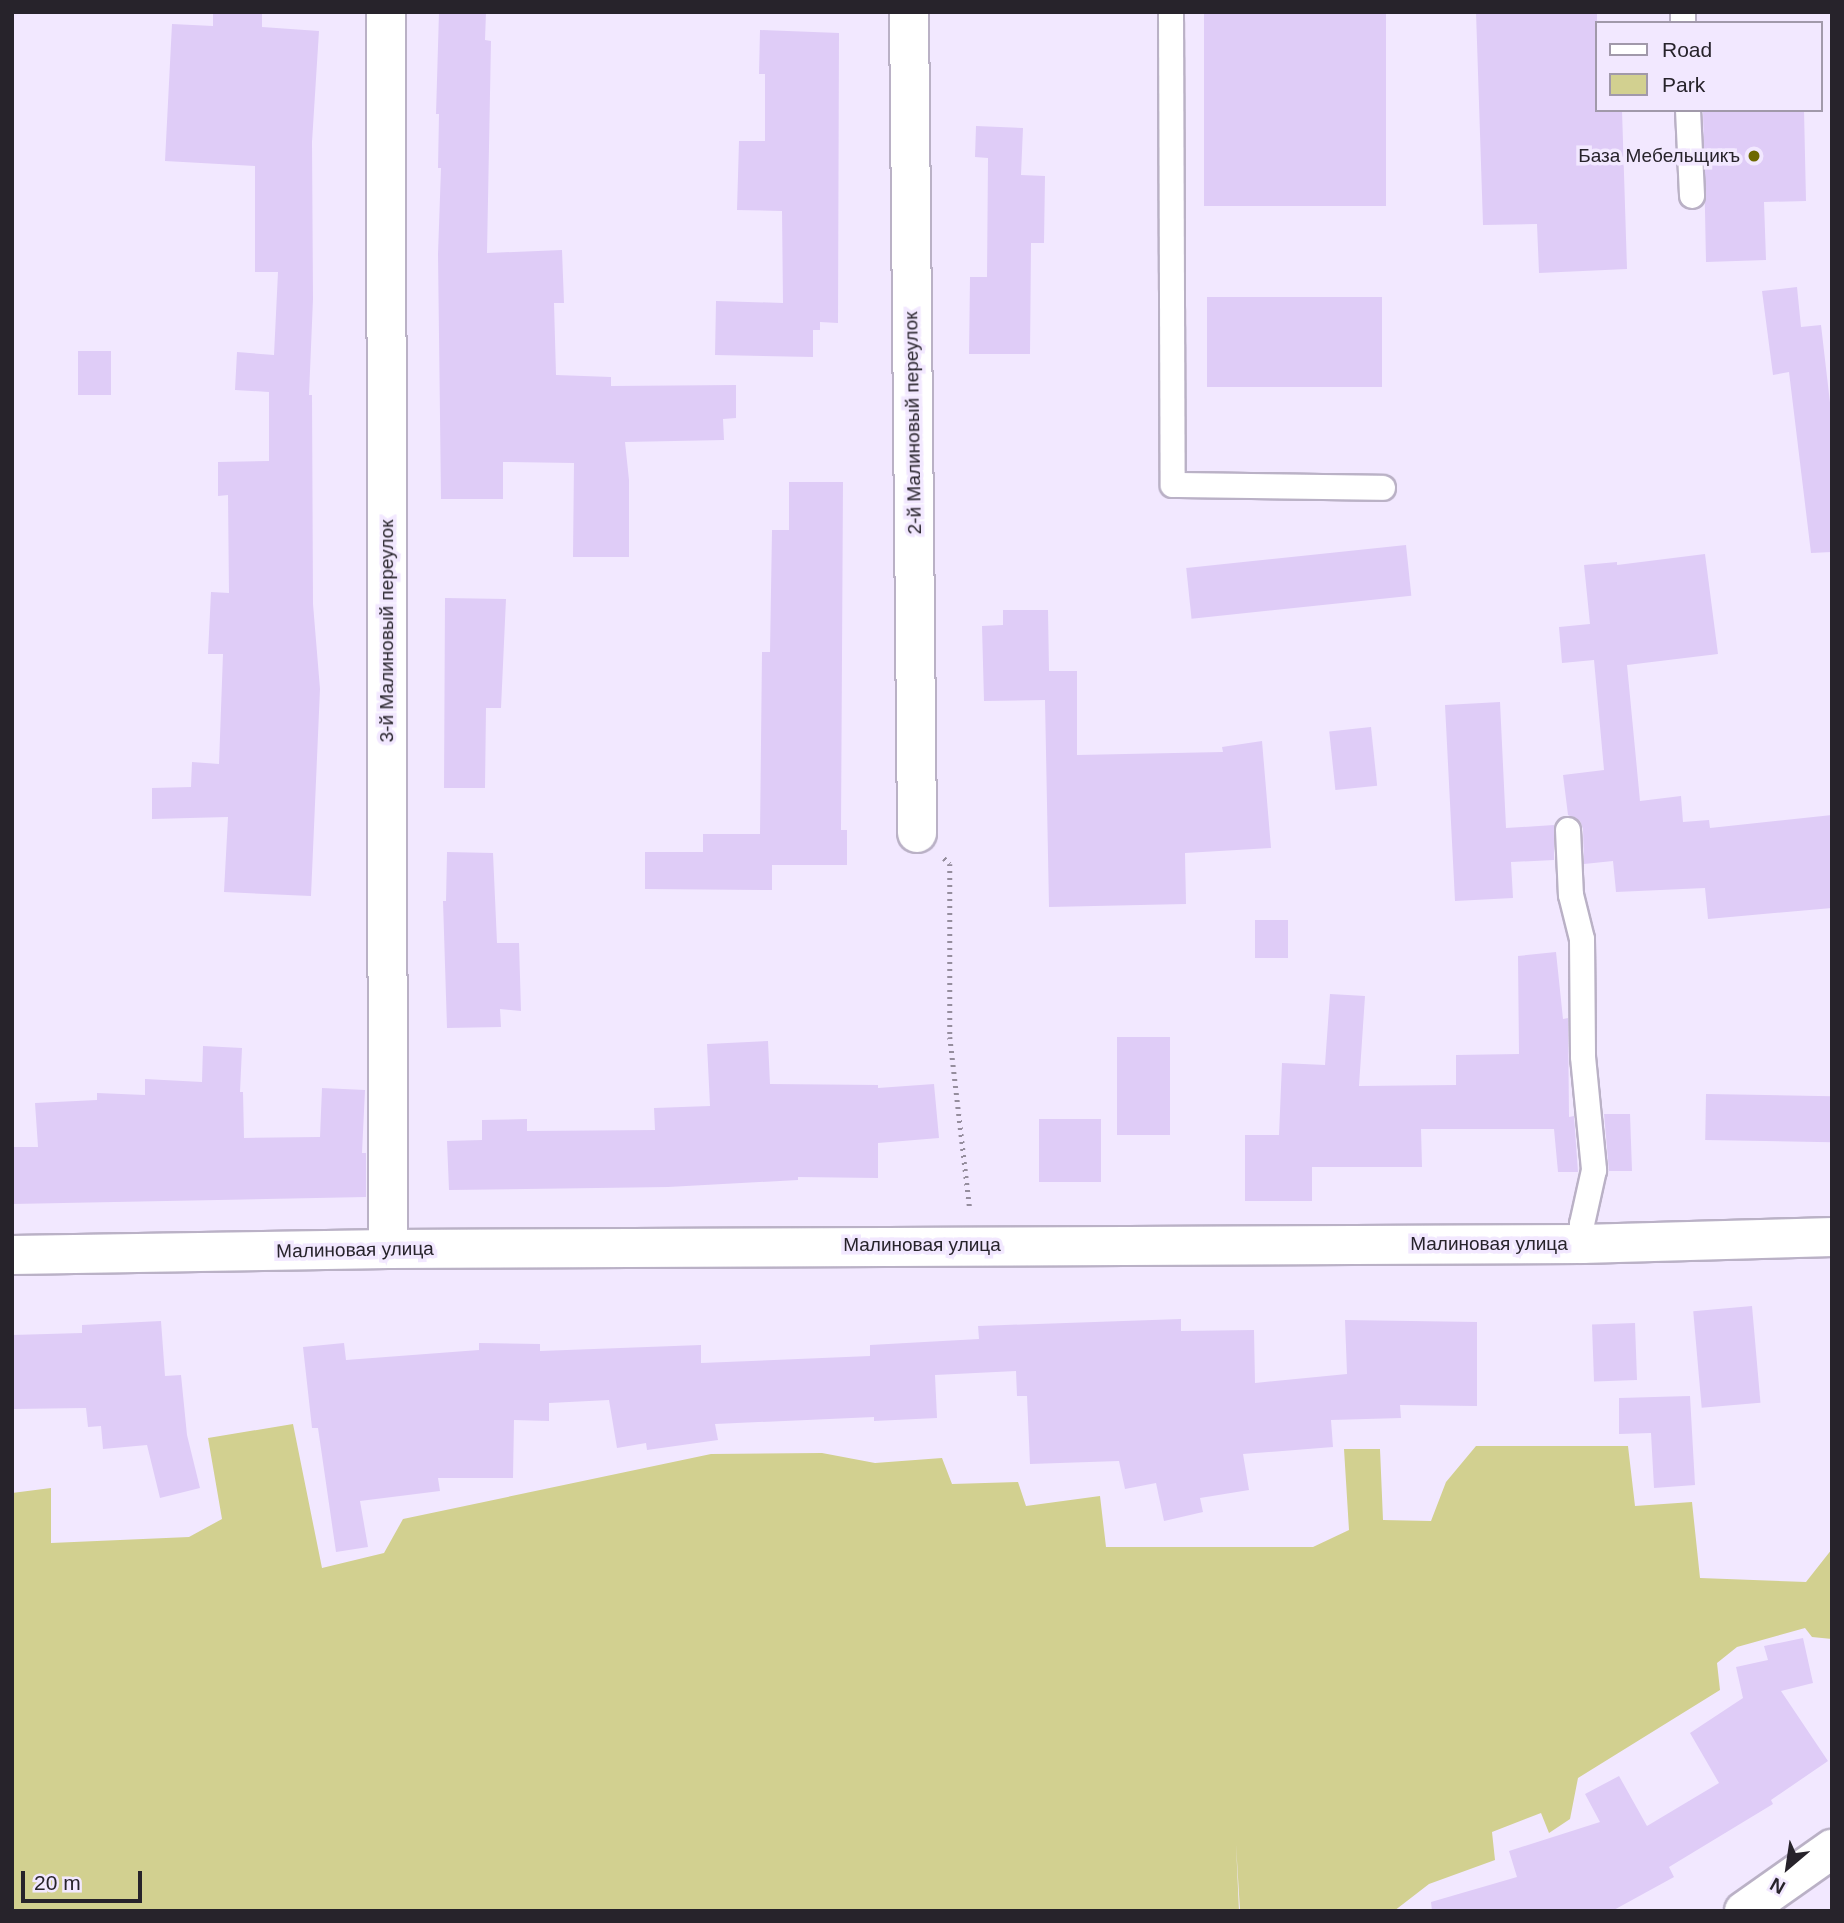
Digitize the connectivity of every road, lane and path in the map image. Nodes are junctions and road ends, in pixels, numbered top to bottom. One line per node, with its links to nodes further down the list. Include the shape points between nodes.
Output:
1 (386, 12): 12 (street, 3-й Малиновый переулок)
2 (909, 12): 8 (street, 2-й Малиновый переулок)
3 (1171, 12): 6 (lane, via 1173,485)
4 (1688, 112): 5 (lane)
5 (1692, 196)
6 (1383, 488)
7 (1568, 830): 10 (lane, via 1571,895 1582,939 1583,1056 1594,1170 1582,1224)
8 (917, 833): 11 (path, via 950,864 950,1037)
9 (1832, 1237): 10 (street, Малиновая улица)
10 (1583, 1244): 11 (street, Малиновая улица)
11 (974, 1245): 12 (street, Малиновая улица)
12 (388, 1249): 13 (street, Малиновая улица)
13 (12, 1255)
14 (1832, 1849): 15 (street)
15 (1744, 1911)

